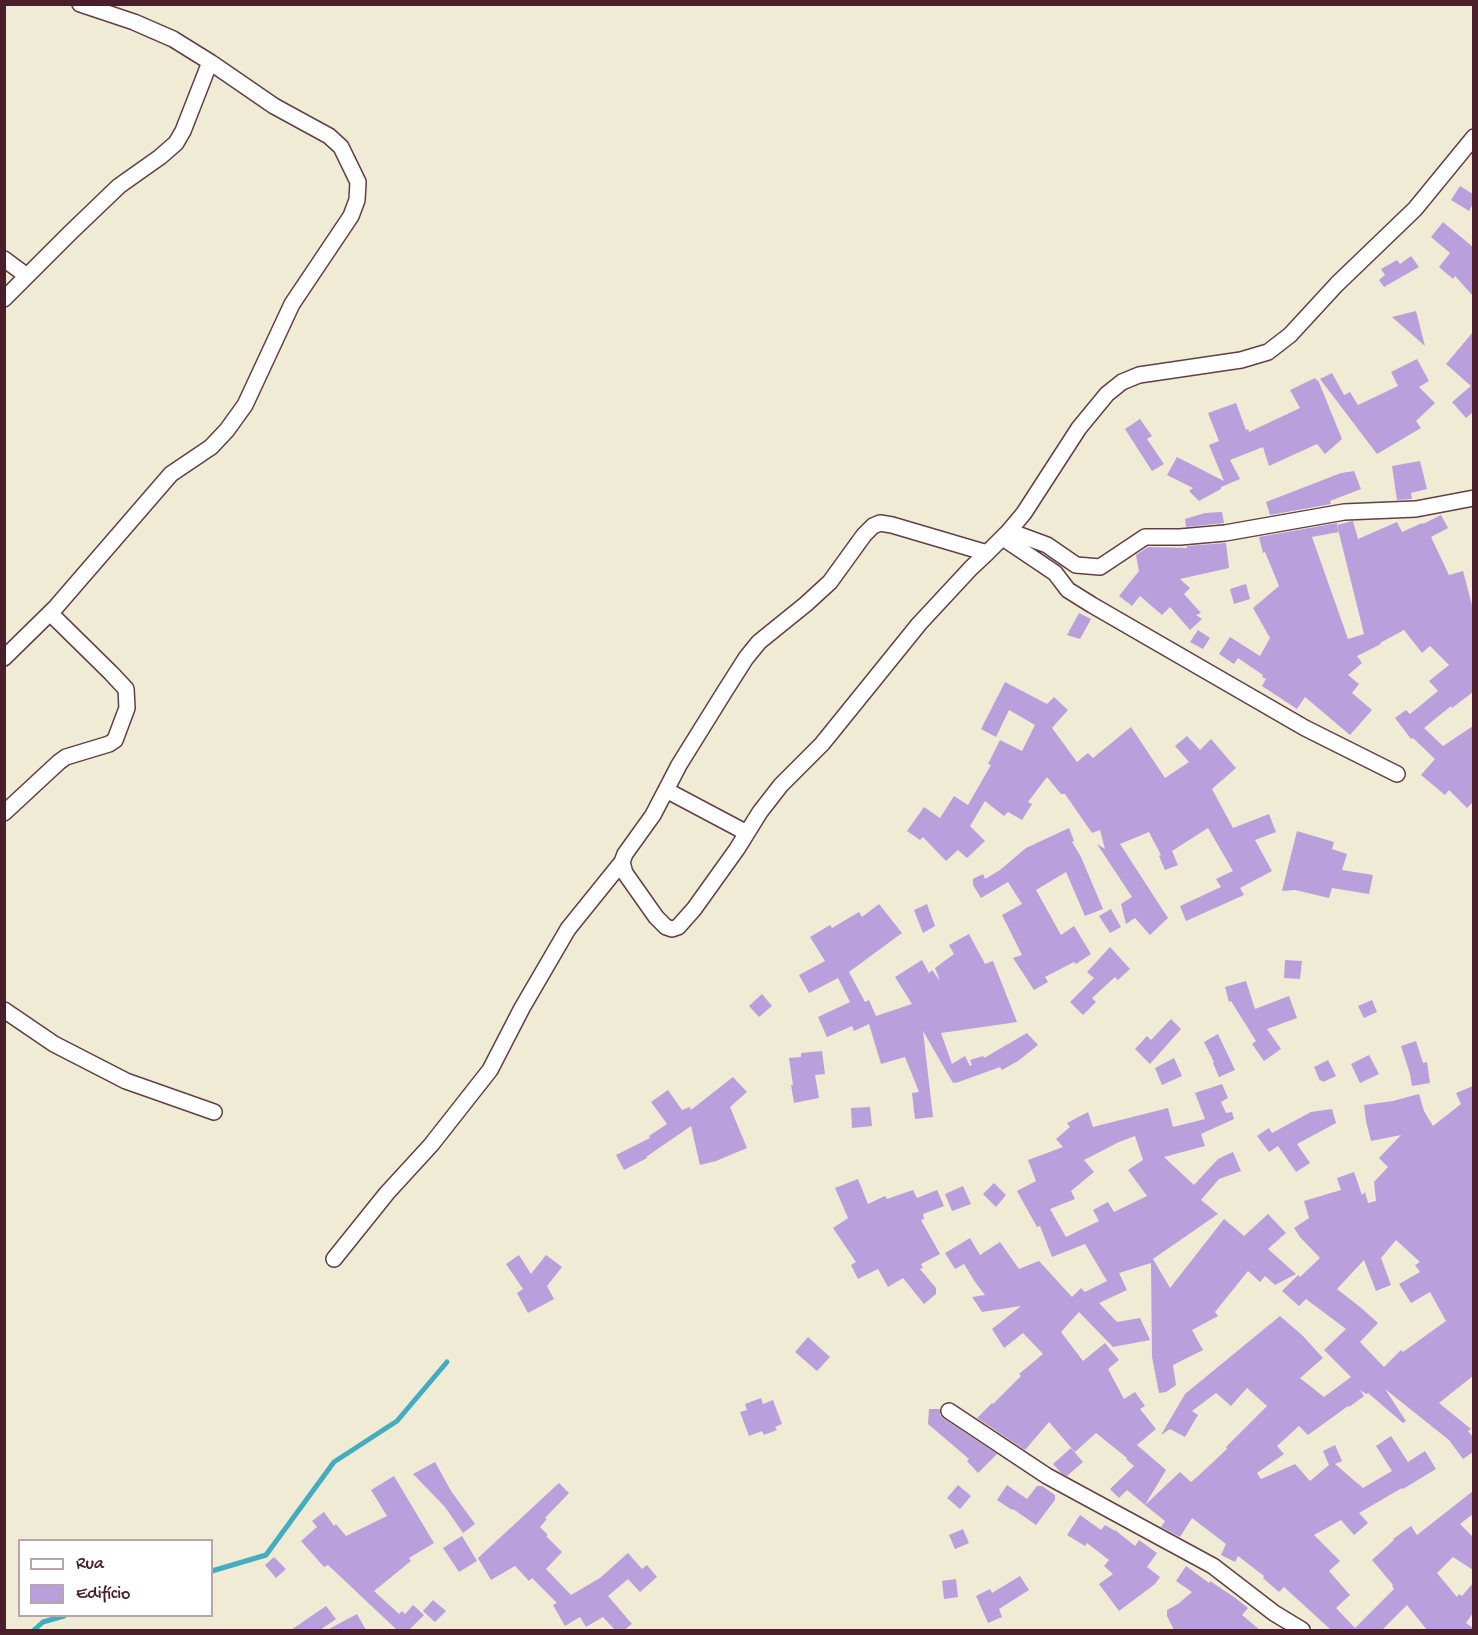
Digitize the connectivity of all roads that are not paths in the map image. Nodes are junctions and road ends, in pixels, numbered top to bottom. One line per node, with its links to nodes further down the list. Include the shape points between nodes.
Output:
1 (80, 4): 2 (street, via 173,39)
2 (210, 62): 5 (street, via 176,143 119,186); 10 (street, via 342,147 358,182 357,200 351,216 292,304 245,405 227,430 211,447 171,474)
3 (1473, 137): 8 (street, via 1415,209 1290,335 1268,352 1241,360 1138,375 1107,394)
4 (4, 259): 5 (street)
5 (27, 276): 6 (street)
6 (4, 299)
7 (1473, 498): 8 (street, via 1416,509 1344,512 1225,533 1145,537 1100,567 1076,565 1047,545)
8 (1006, 535): 9 (street); 12 (street, via 1055,573 1068,590 1305,728)
9 (987, 553): 13 (street, via 892,525 873,526 830,582 759,642 746,658); 15 (street, via 919,624 822,744 782,784)
10 (50, 613): 11 (street); 14 (street, via 126,689 128,708 115,740 66,757)
11 (4, 658)
12 (1397, 774)
13 (666, 790): 15 (street); 16 (street)
14 (4, 813)
15 (747, 833): 16 (street, via 694,909 672,929 656,917 625,873)
16 (622, 862): 19 (street, via 568,928 490,1070)
17 (4, 1010): 18 (street, via 54,1044 126,1081)
18 (214, 1112)
19 (334, 1259)
20 (949, 1411): 21 (street, via 1047,1476 1213,1566)
21 (1302, 1630)

